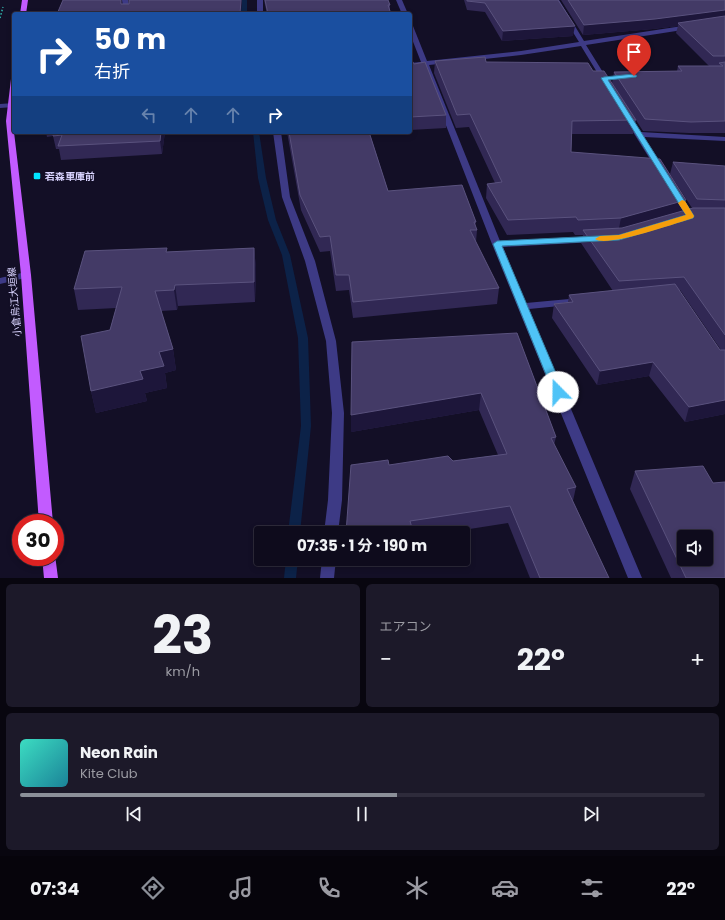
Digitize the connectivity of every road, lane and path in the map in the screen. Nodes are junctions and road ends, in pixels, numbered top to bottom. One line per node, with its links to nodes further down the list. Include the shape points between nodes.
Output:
1 (25, 0): 7 (main road)
2 (125, 0): 8 (street)
3 (260, 0): 9 (street)
4 (399, 0): 10 (street)
5 (556, 0): 14 (street)
6 (3, 6): 11 (path)
7 (23, 12)
8 (127, 12)
9 (260, 12)
10 (404, 12)
11 (0, 18)
12 (693, 26): 14 (street)
13 (412, 31): 15 (street)
14 (583, 43): 15 (street, via 521,53); 18 (street, via 608,78)
15 (426, 63): 16 (street); 26 (street)
16 (412, 65)
17 (12, 87): 19 (main road, 小倉烏江大垣線)
18 (612, 91)
19 (8, 106): 27 (main road, 小倉烏江大垣線)
20 (623, 110): 22 (street)
21 (277, 134): 32 (street, via 286,197 310,261 331,341 338,413)
22 (639, 134): 23 (street); 24 (street)
23 (725, 139)
24 (667, 178)
25 (604, 238): 26 (street)
26 (497, 244): 30 (street)
27 (26, 275): 28 (street); 31 (main road, 小倉烏江大垣線)
28 (0, 281)
29 (591, 300): 30 (street)
30 (523, 306): 37 (street)
31 (45, 514)
32 (332, 526)
33 (50, 566): 35 (main road)
34 (328, 566): 36 (street)
35 (51, 578)
36 (327, 578)
37 (635, 578)

